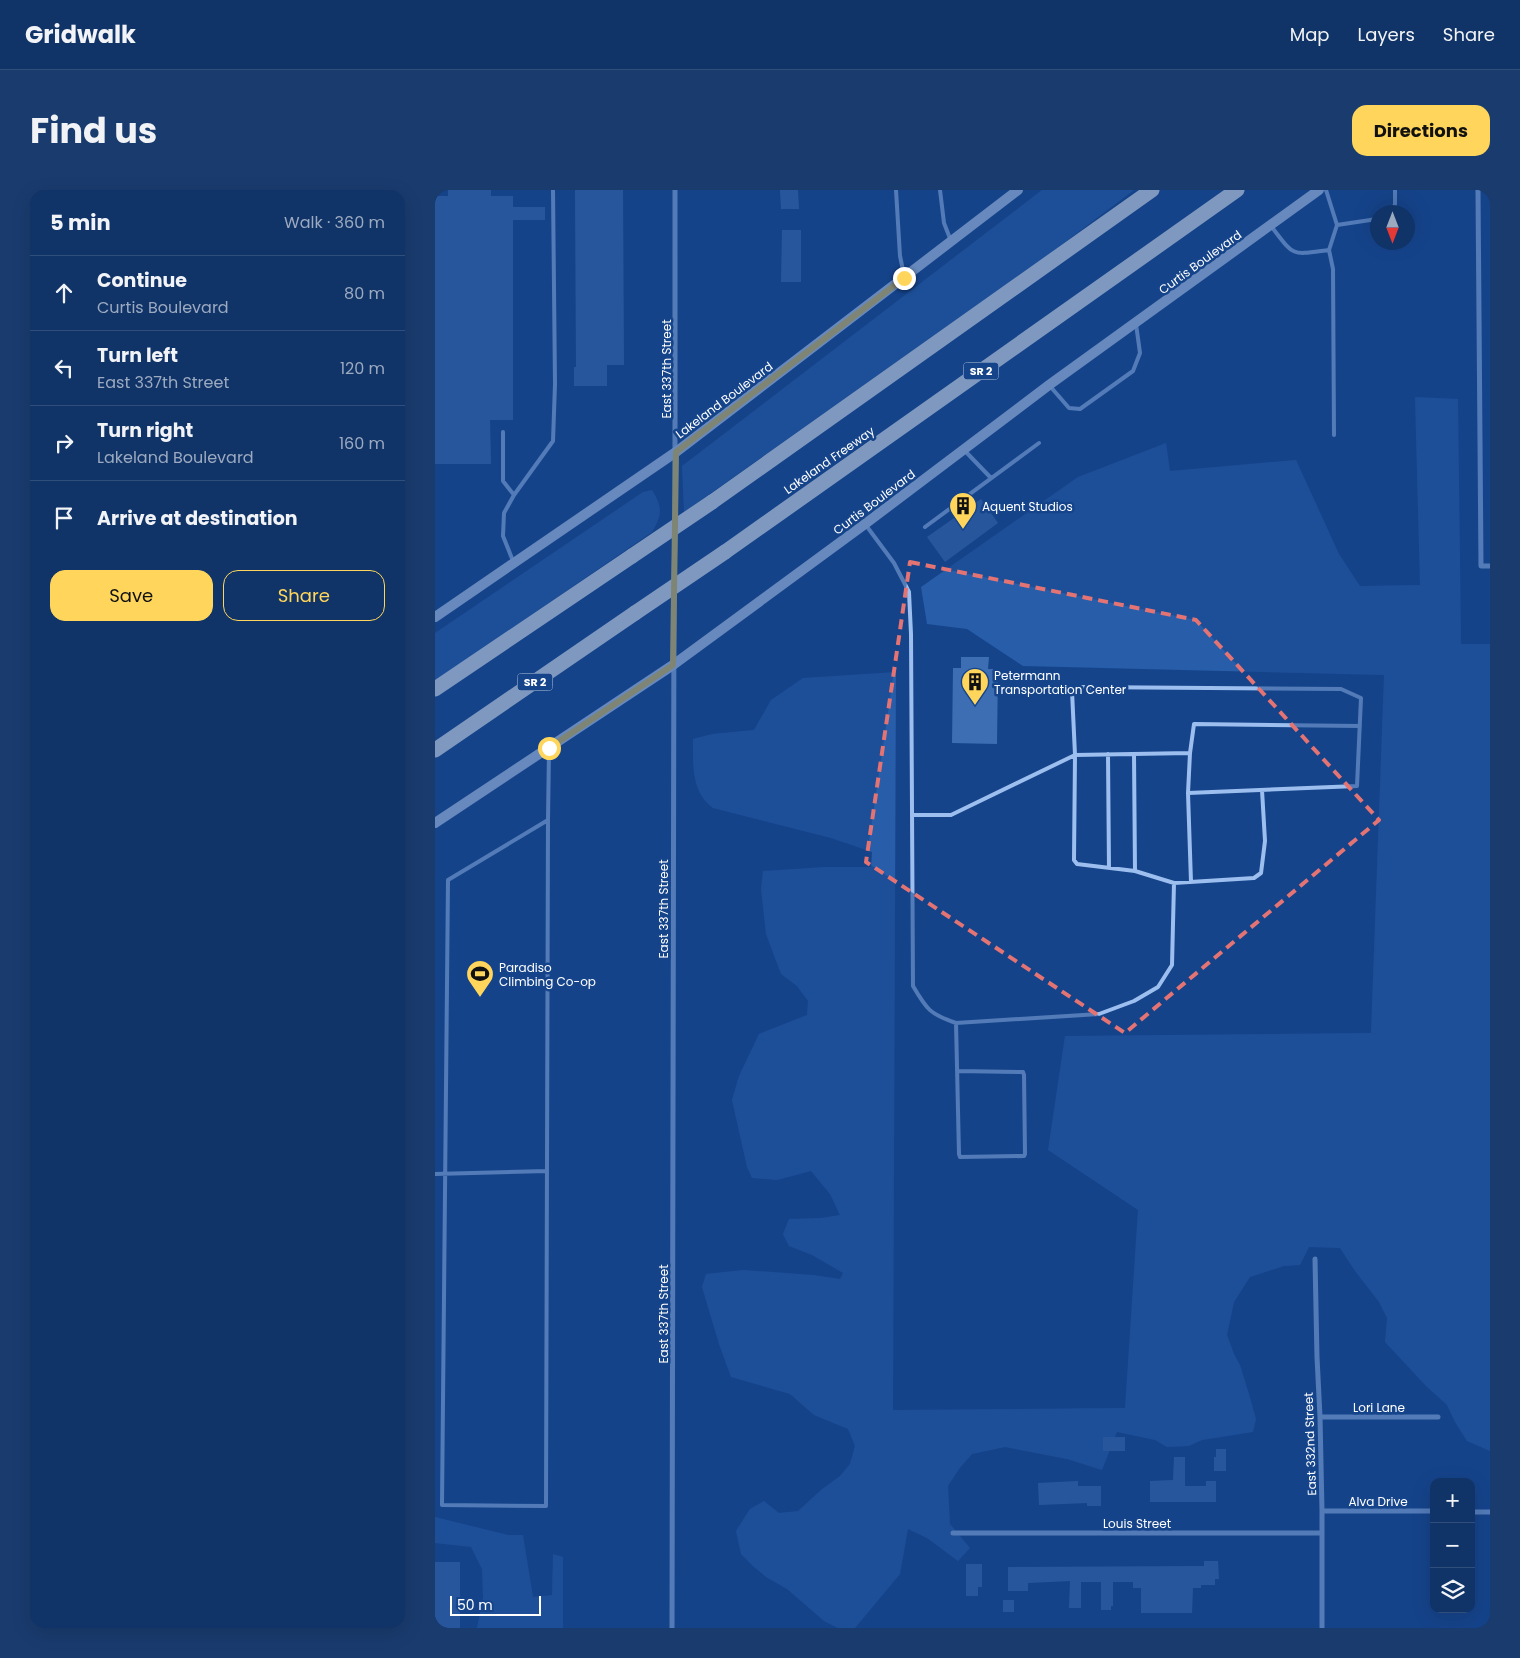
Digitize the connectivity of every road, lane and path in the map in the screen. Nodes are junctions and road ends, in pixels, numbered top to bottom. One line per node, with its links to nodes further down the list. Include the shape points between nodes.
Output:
1 (553, 190): 27 (lane, via 553,441)
2 (675, 190): 25 (street, East 337th Street)
3 (896, 190): 18 (lane)
4 (940, 190): 16 (lane, via 944,223)
5 (1018, 190): 16 (street, Lakeland Boulevard)
6 (1152, 190): 34 (highway, bridge, via 712,502)
7 (1237, 190): 37 (highway, Lakeland Freeway / SR 2, bridge, via 725,552)
8 (1319, 190): 15 (street, Curtis Boulevard)
9 (1326, 190): 14 (lane)
10 (1395, 190): 12 (lane)
11 (1478, 190): 31 (street, via 1481,566)
12 (1395, 205)
13 (1370, 220): 14 (lane)
14 (1337, 225): 17 (lane)
15 (1271, 226): 17 (lane, via 1290,251 1299,254); 19 (street, Curtis Boulevard)
16 (951, 241): 18 (street, Lakeland Boulevard)
17 (1329, 250): 22 (lane, via 1333,269)
18 (904, 278): 25 (street, Lakeland Boulevard)
19 (1136, 324): 20 (street, Curtis Boulevard); 20 (lane, via 1140,353 1133,371 1093,401 1080,409 1069,408)
20 (1049, 386): 24 (street, Curtis Boulevard)
21 (503, 432): 27 (lane, via 503,481)
22 (1334, 435)
23 (1039, 443): 26 (lane)
24 (964, 450): 26 (lane); 28 (street, Curtis Boulevard)
25 (676, 452): 30 (street, Lakeland Boulevard); 33 (street, East 337th Street)
26 (991, 478): 29 (lane)
27 (514, 495): 30 (lane, via 504,513 503,536)
28 (865, 524): 33 (street, Curtis Boulevard); 44 (lane, via 894,562 909,592)
29 (925, 527)
30 (514, 563): 32 (street, Lakeland Boulevard)
31 (1490, 566)
32 (435, 617)
33 (673, 665): 36 (street, Curtis Boulevard); 65 (street, East 337th Street)
34 (435, 689)
35 (1360, 726): 38 (lane, via 1194,724); 41 (lane, via 1361,698 1341,689 1081,687 1072,691); 42 (lane, via 1357,786)
36 (549, 748): 45 (lane); 46 (street, Curtis Boulevard)
37 (435, 750)
38 (1190, 753): 40 (lane); 43 (lane)
39 (1108, 754): 40 (lane); 41 (lane); 47 (lane)
40 (1134, 754): 48 (lane)
41 (1075, 755): 44 (lane, via 951,815); 47 (lane, via 1074,860 1077,864)
42 (1262, 790): 43 (lane); 50 (lane, via 1265,841 1261,873 1254,878)
43 (1188, 793): 50 (lane)
44 (912, 815): 51 (lane, via 913,986 937,1016)
45 (549, 820): 53 (lane); 55 (lane, via 448,880)
46 (435, 823)
47 (1109, 868): 48 (lane)
48 (1135, 871): 49 (lane)
49 (1174, 882): 50 (lane); 51 (lane, via 1172,965 1158,987 1134,1001 1099,1014)
50 (1191, 882)
51 (957, 1023): 52 (lane)
52 (957, 1071): 52 (lane, via 960,1157 1024,1156 1023,1072)
53 (547, 1171): 55 (lane); 55 (lane, via 546,1506 442,1505)
54 (435, 1174): 55 (lane)
55 (446, 1174)
56 (1315, 1259): 57 (street, East 332nd Street)
57 (1320, 1417): 58 (street, Lori Lane); 59 (street, East 332nd Street)
58 (1438, 1417)
59 (1322, 1511): 60 (street, Alva Drive); 63 (street, East 332nd Street)
60 (1430, 1512)
61 (1475, 1512): 62 (street)
62 (1490, 1512)
63 (1322, 1533): 64 (street, Louis Street); 66 (street, East 332nd Street)
64 (953, 1534)
65 (672, 1628)
66 (1322, 1628)

